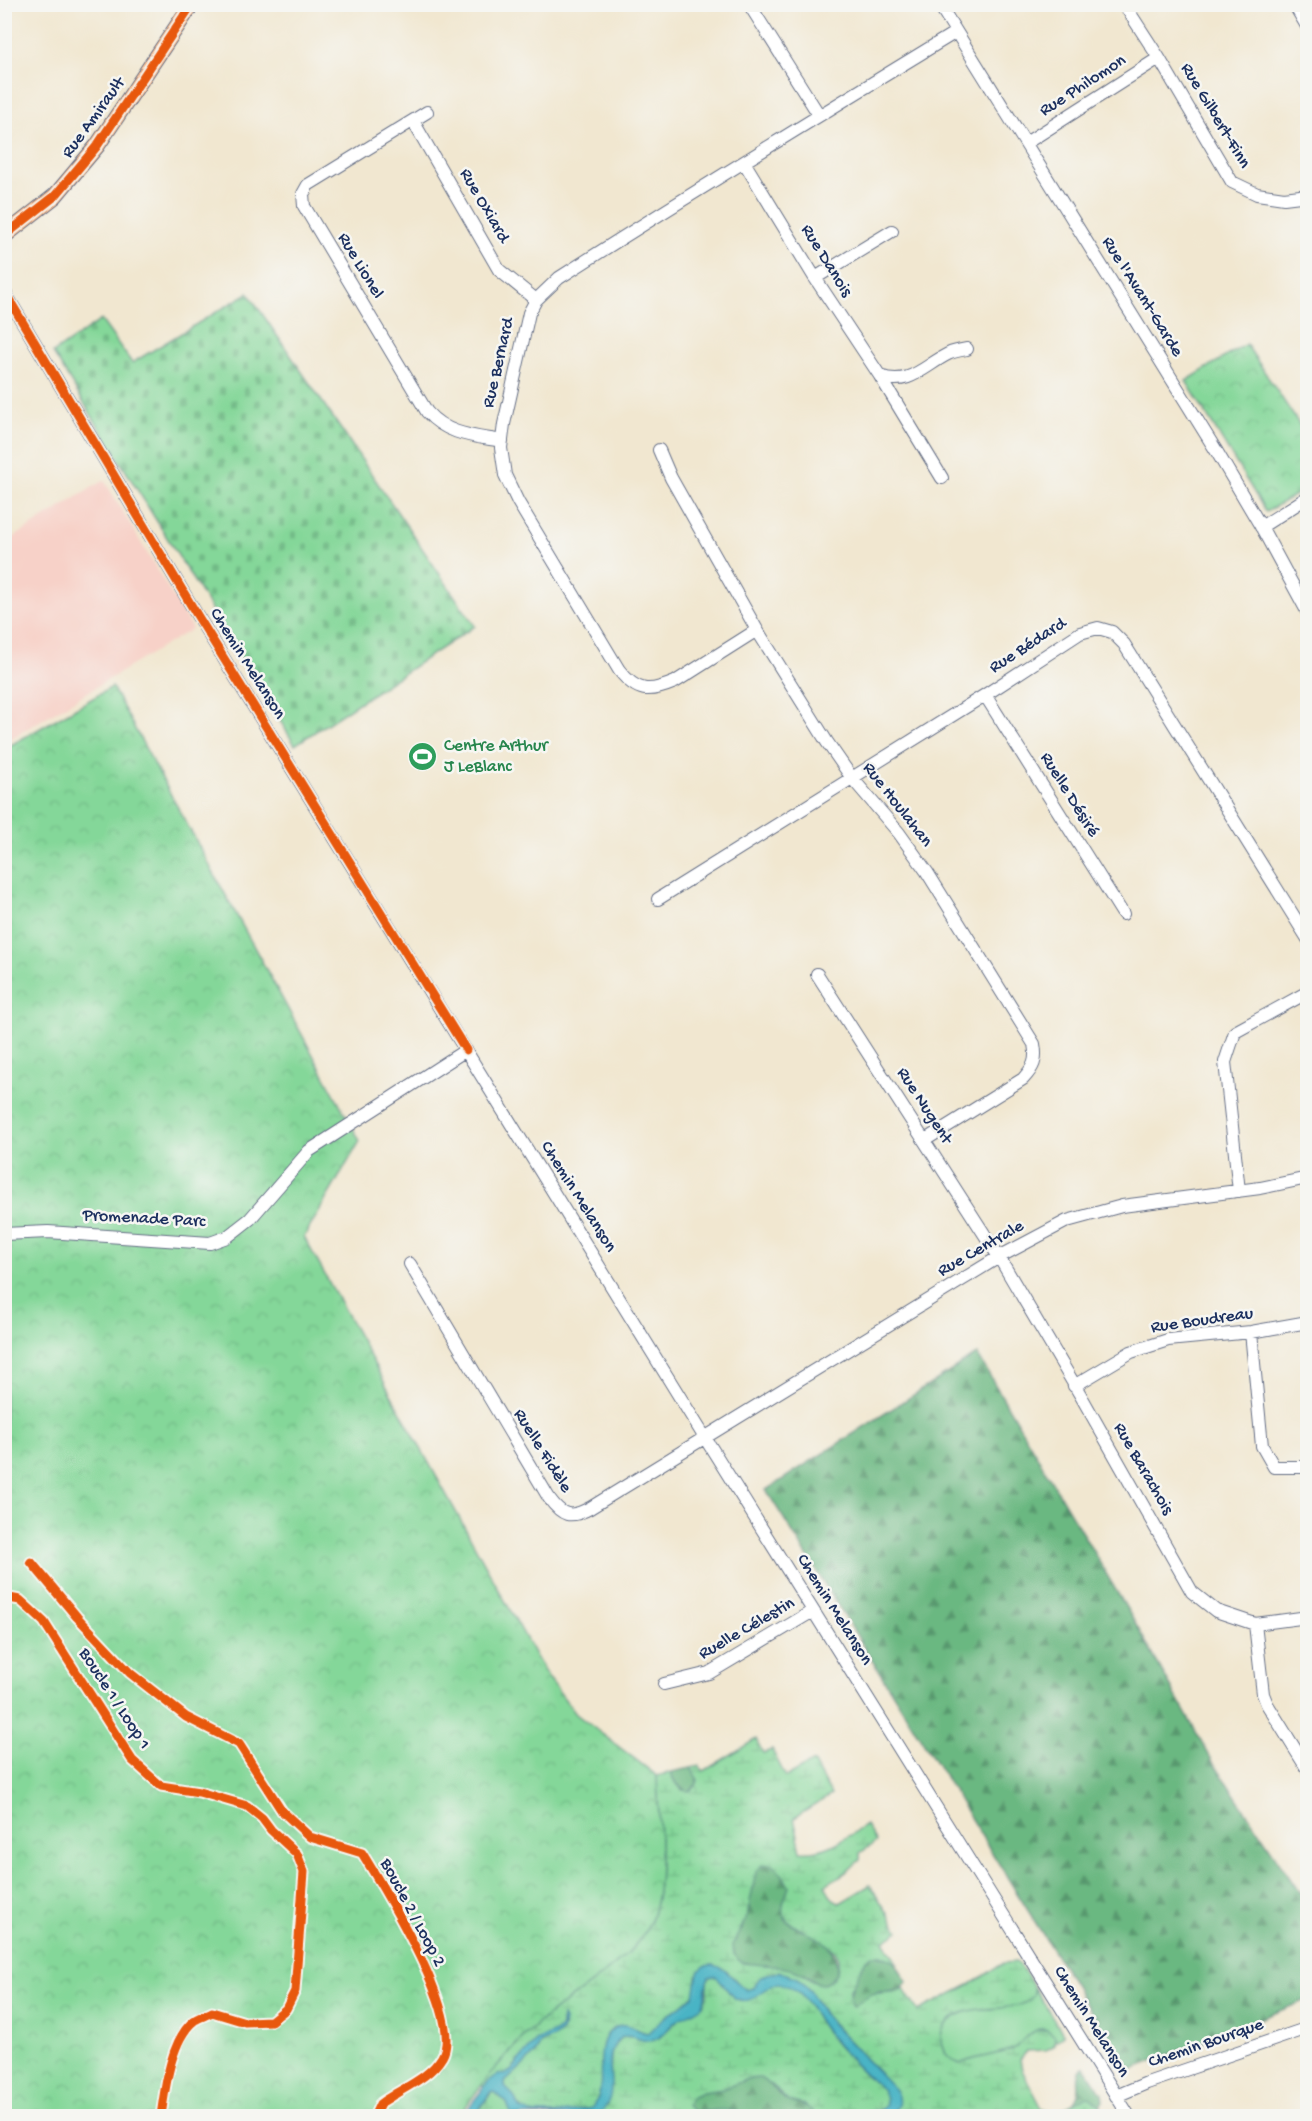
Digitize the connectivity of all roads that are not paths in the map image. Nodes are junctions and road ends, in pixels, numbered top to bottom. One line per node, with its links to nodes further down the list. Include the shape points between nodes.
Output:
1 (192, 4): 16 (main road, Rue Amirault, via 97,146 55,196)
2 (749, 4): 10 (street)
3 (939, 4): 7 (street, Rue l'Avant-Garde)
4 (1124, 4): 8 (street, Rue Gilbert-Finn)
5 (1294, 4): 6 (street)
6 (1308, 28)
7 (956, 32): 10 (street, Rue Bernard); 12 (street, Rue l'Avant-Garde)
8 (1159, 58): 12 (street, Rue Philomon); 14 (street, Rue Gilbert-Finn, via 1232,182 1257,194 1284,198)
9 (427, 112): 11 (street, Rue Lionel)
10 (819, 115): 13 (street, Rue Bernard)
11 (413, 121): 19 (street, Rue Oxiard, via 500,270); 22 (street, Rue Lionel, via 308,185 303,194 304,206 427,412 454,432)
12 (1026, 143): 26 (street, Rue l'Avant-Garde)
13 (744, 162): 17 (street, Rue Danois); 19 (street, Rue Bernard, via 559,278)
14 (1308, 195)
15 (892, 231): 17 (street)
16 (4, 236)
17 (815, 278): 21 (street, Rue Danois)
18 (4, 291): 36 (street, Chemin Melanson, via 197,615)
19 (536, 300): 22 (street, Rue Bernard, via 529,312)
20 (967, 349): 21 (street, via 950,352 906,379)
21 (879, 376): 24 (street, Rue Danois)
22 (502, 441): 28 (street, Rue Bernard, via 505,475 518,502 628,681 648,690 660,689)
23 (659, 450): 28 (street, Rue Houlahan)
24 (942, 478)
25 (1308, 497): 26 (street)
26 (1261, 526): 27 (street, Rue l'Avant-Garde)
27 (1308, 613)
28 (757, 630): 30 (street, Rue Houlahan)
29 (985, 695): 30 (street, Rue Bédard); 32 (street, Ruelle Désiré); 33 (street, Rue Bédard, via 1080,633 1098,628 1112,632 1124,644)
30 (852, 778): 31 (street, Rue Bédard); 37 (street, Rue Houlahan, via 927,872 1034,1044 1035,1064 1023,1079)
31 (658, 899)
32 (1122, 914)
33 (1308, 939)
34 (817, 974): 37 (street, Rue Nugent)
35 (1308, 992): 39 (street, via 1235,1032 1228,1052 1225,1062)
36 (466, 1050): 40 (street, Promenade Parc, via 309,1151 250,1219 227,1237 210,1243 48,1232); 46 (street, Chemin Melanson)
37 (925, 1140): 41 (street, Rue Nugent)
38 (1308, 1178): 39 (street, Rue Centrale)
39 (1239, 1191): 41 (street, Rue Centrale, via 1111,1209 1067,1221)
40 (4, 1234)
41 (999, 1257): 45 (street, Rue Barachois); 46 (street, Rue Centrale)
42 (410, 1264): 46 (street, Ruelle Fidèle, via 561,1512 581,1513)
43 (1308, 1322): 44 (street, Rue Boudreau)
44 (1251, 1332): 45 (street, Rue Boudreau, via 1168,1340 1131,1352); 47 (street, via 1262,1446 1274,1467)
45 (1074, 1386): 50 (street, Rue Barachois, via 1192,1592 1216,1611)
46 (705, 1438): 48 (street, Chemin Melanson)
47 (1308, 1467)
48 (813, 1611): 51 (street, Ruelle Célestin, via 709,1673); 54 (street, Chemin Melanson)
49 (1308, 1617): 50 (street, Rue Barachois)
50 (1255, 1624): 52 (street, via 1263,1694)
51 (664, 1684)
52 (1308, 1770)
53 (1308, 2028): 54 (street, Chemin Bourque)
54 (1116, 2096): 55 (street, Chemin Melanson)
55 (1129, 2116)

